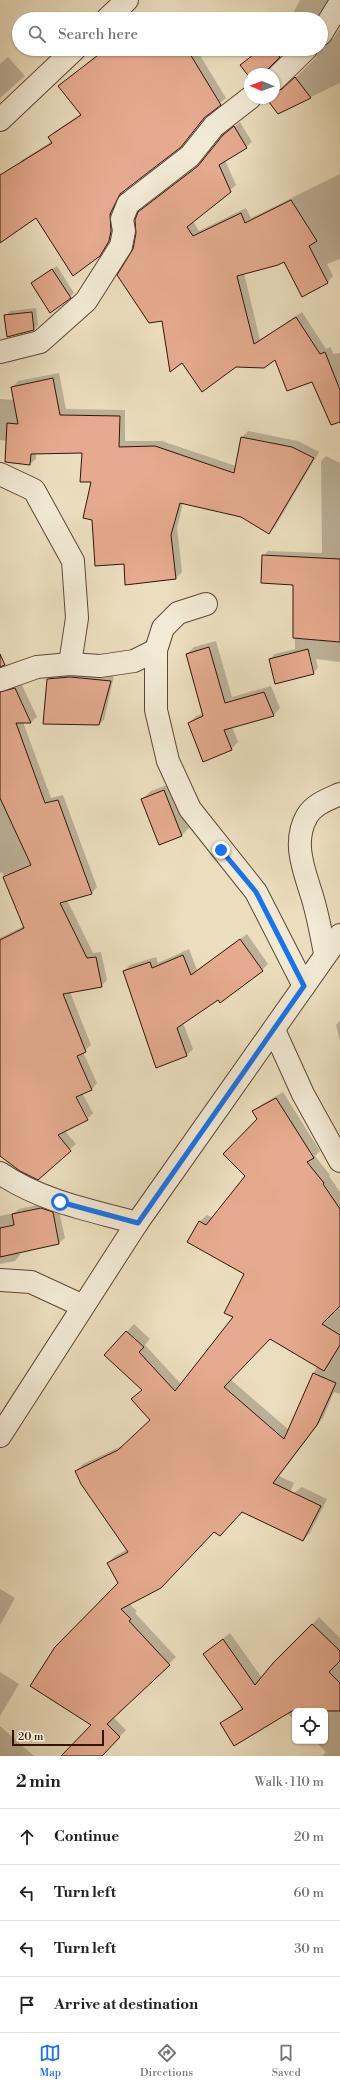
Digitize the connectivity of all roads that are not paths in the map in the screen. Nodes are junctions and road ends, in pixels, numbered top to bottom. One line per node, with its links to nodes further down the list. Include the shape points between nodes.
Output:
1 (127, 0): 3 (street)
2 (340, 3): 4 (street)
3 (114, 12)
4 (328, 23)
5 (68, 56): 9 (street)
6 (299, 56): 7 (street)
7 (280, 74)
8 (244, 103): 10 (street, via 214,126 190,156 128,204 122,219 124,231 121,246 86,300 40,342)
9 (0, 120)
10 (0, 352)
11 (0, 474): 14 (street, via 34,490 73,561 78,618)
12 (206, 604): 13 (street, via 178,613 163,628)
13 (156, 650): 14 (street, via 134,661 100,666); 19 (street, via 156,710 168,761 190,810 256,892)
14 (70, 664): 15 (street, via 37,667)
15 (0, 680)
16 (340, 794): 18 (street, via 320,803 307,814 301,830 303,869)
17 (340, 934): 18 (street)
18 (325, 953): 19 (street)
19 (304, 986): 20 (street)
20 (274, 1030): 21 (street, via 303,1094); 23 (street)
21 (340, 1161)
22 (0, 1172): 23 (street, via 20,1186 60,1202)
23 (138, 1223): 25 (street)
24 (0, 1280): 25 (street, via 31,1282)
25 (83, 1306): 26 (street)
26 (0, 1436)

